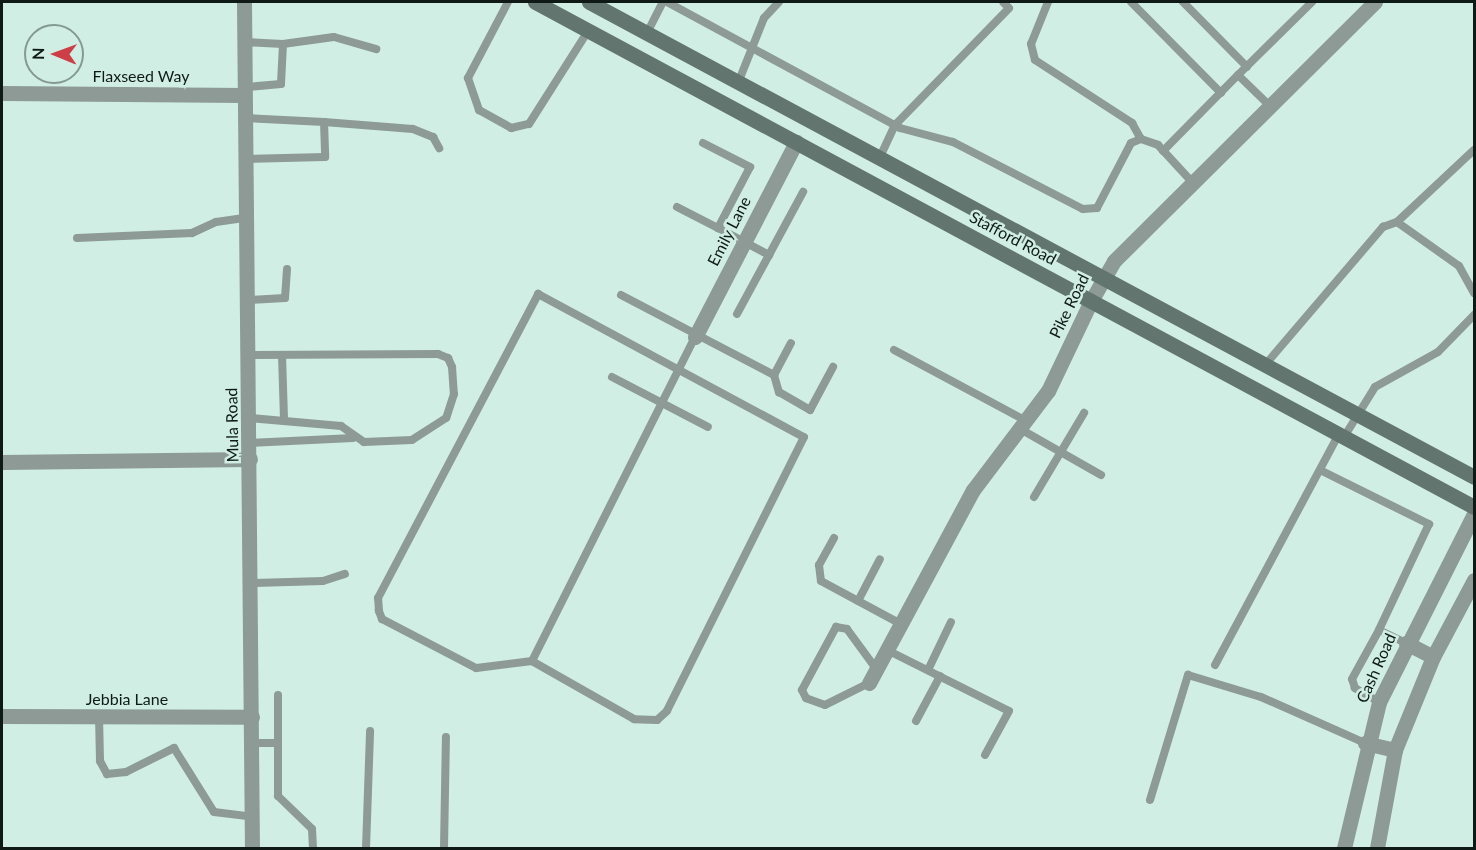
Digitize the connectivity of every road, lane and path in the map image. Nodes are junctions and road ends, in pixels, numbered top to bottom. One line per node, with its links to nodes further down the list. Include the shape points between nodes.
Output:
1 (244, 2): 15 (street, Mula Road)
2 (508, 2): 13 (lane, via 468,78 478,110 511,128 529,124)
3 (535, 2): 13 (main road, Stafford Road)
4 (589, 2): 14 (main road, Stafford Road)
5 (665, 2): 14 (lane); 18 (lane)
6 (779, 2): 18 (lane, via 764,18)
7 (1003, 2): 29 (lane, via 1009,8)
8 (1048, 2): 30 (lane, via 1031,44 1035,60 1132,123)
9 (1131, 2): 25 (lane)
10 (1183, 2): 20 (lane)
11 (1312, 2): 20 (lane)
12 (1375, 2): 26 (street, Pike Road)
13 (588, 31): 19 (main road, Stafford Road)
14 (647, 33): 19 (main road); 22 (main road, Stafford Road)
15 (244, 42): 16 (lane); 23 (street, Mula Road)
16 (283, 44): 17 (lane, via 334,37); 23 (lane, via 281,84)
17 (376, 49)
18 (754, 51): 22 (lane); 29 (lane)
19 (633, 55): 31 (main road, Stafford Road)
20 (1247, 66): 21 (lane)
21 (1238, 75): 25 (lane); 26 (lane)
22 (738, 82): 36 (main road, Stafford Road)
23 (244, 91): 24 (street, Flaxseed Way); 27 (street, Mula Road)
24 (2, 93)
25 (1221, 93): 35 (lane)
26 (1270, 106): 39 (street, Pike Road)
27 (245, 118): 28 (lane); 37 (street, Mula Road)
28 (324, 122): 33 (lane, via 413,129 433,137); 37 (lane, via 325,157)
29 (895, 125): 30 (lane, via 953,142 1089,210 1097,208 1131,143); 36 (lane)
30 (1141, 139): 35 (lane)
31 (795, 142): 38 (main road, Stafford Road); 46 (street, Emily Lane)
32 (703, 143): 44 (lane, via 750,167)
33 (439, 148)
34 (1474, 150): 43 (lane)
35 (1163, 151): 39 (lane)
36 (880, 157): 38 (main road); 49 (main road, Stafford Road)
37 (245, 159): 42 (street, Mula Road)
38 (866, 180): 53 (main road, Stafford Road)
39 (1193, 183): 49 (street, Pike Road)
40 (803, 192): 47 (lane)
41 (678, 207): 44 (lane)
42 (246, 218): 45 (lane, via 216,222 192,234); 52 (street, Mula Road)
43 (1397, 222): 50 (lane, via 1459,266); 61 (lane, via 1383,227 1294,325)
44 (718, 228): 46 (lane)
45 (78, 238)
46 (743, 242): 47 (lane); 56 (street, Emily Lane)
47 (769, 255): 54 (lane)
48 (287, 269): 52 (lane, via 285,298)
49 (1103, 278): 53 (street, Pike Road); 61 (main road, Stafford Road)
50 (1474, 293)
51 (621, 296): 56 (lane)
52 (248, 300): 59 (street, Mula Road)
53 (1091, 300): 72 (street, Pike Road); 73 (main road, Stafford Road)
54 (737, 314)
55 (1474, 315): 68 (lane, via 1438,352 1375,387)
56 (695, 337): 63 (lane); 64 (lane)
57 (791, 343): 64 (lane)
58 (894, 350): 72 (lane)
59 (248, 355): 60 (lane); 70 (street, Mula Road)
60 (282, 355): 69 (lane); 74 (lane, via 448,357 454,394 446,418 412,440)
61 (1265, 365): 68 (main road, Stafford Road)
62 (833, 367): 64 (lane, via 810,410 779,392)
63 (680, 371): 66 (lane); 96 (lane, via 800,431 805,444 667,711 657,720 634,719); 96 (lane, via 538,294 378,598 382,619 476,668)
64 (774, 375)
65 (612, 377): 66 (lane)
66 (661, 403): 71 (lane); 96 (lane)
67 (1084, 413): 76 (lane)
68 (1357, 414): 73 (lane); 80 (main road, Stafford Road)
69 (284, 417): 70 (lane); 74 (lane, via 341,426)
70 (250, 418): 75 (street, Mula Road)
71 (708, 427)
72 (1026, 427): 76 (lane); 91 (street, Pike Road, via 973,490)
73 (1342, 435): 78 (lane); 82 (main road, Stafford Road)
74 (353, 438): 75 (lane)
75 (250, 451): 77 (street); 88 (street, Mula Road)
76 (1060, 452): 79 (lane); 81 (lane)
77 (2, 462)
78 (1320, 470): 92 (lane, via 1429,524); 97 (lane)
79 (1101, 475)
80 (1474, 477)
81 (1035, 497)
82 (1474, 507)
83 (1474, 514): 93 (street, Cash Road)
84 (834, 538): 89 (lane, via 817,573 821,581)
85 (880, 559): 89 (lane)
86 (345, 574): 88 (lane, via 322,581)
87 (1474, 580): 95 (street)
88 (251, 583): 105 (street, Mula Road)
89 (858, 601): 91 (lane)
90 (951, 622): 98 (lane)
91 (901, 624): 94 (street, Pike Road)
92 (1379, 630): 93 (lane); 102 (lane, via 1352,679 1355,688)
93 (1406, 643): 95 (street); 102 (street, Cash Road)
94 (887, 650): 98 (lane); 100 (street, Pike Road)
95 (1433, 657): 112 (street)
96 (532, 661)
97 (1215, 665)
98 (928, 670): 99 (lane)
99 (940, 676): 106 (lane); 113 (lane, via 1009,711)
100 (873, 677): 100 (lane, via 825,705 806,698 802,690 836,627 847,629)
101 (278, 695): 110 (lane)
102 (1379, 702): 111 (street, Cash Road)
103 (2, 716): 104 (street, Jebbia Lane)
104 (99, 716): 105 (street, Jebbia Lane); 115 (lane, via 100,761 107,774 126,772 174,748 214,812)
105 (252, 717): 109 (street, Mula Road)
106 (916, 721)
107 (370, 731): 118 (lane)
108 (446, 737): 119 (lane)
109 (252, 743): 110 (lane); 115 (street, Mula Road)
110 (278, 743): 117 (lane, via 278,796 312,829)
111 (1365, 743): 112 (street); 114 (lane, via 1261,697 1188,675); 120 (street, Cash Road)
112 (1395, 750): 121 (street)
113 (985, 755)
114 (1150, 800)
115 (252, 818): 116 (street, Mula Road)
116 (252, 849)
117 (313, 849)
118 (366, 849)
119 (444, 849)
120 (1344, 849)
121 (1377, 849)

